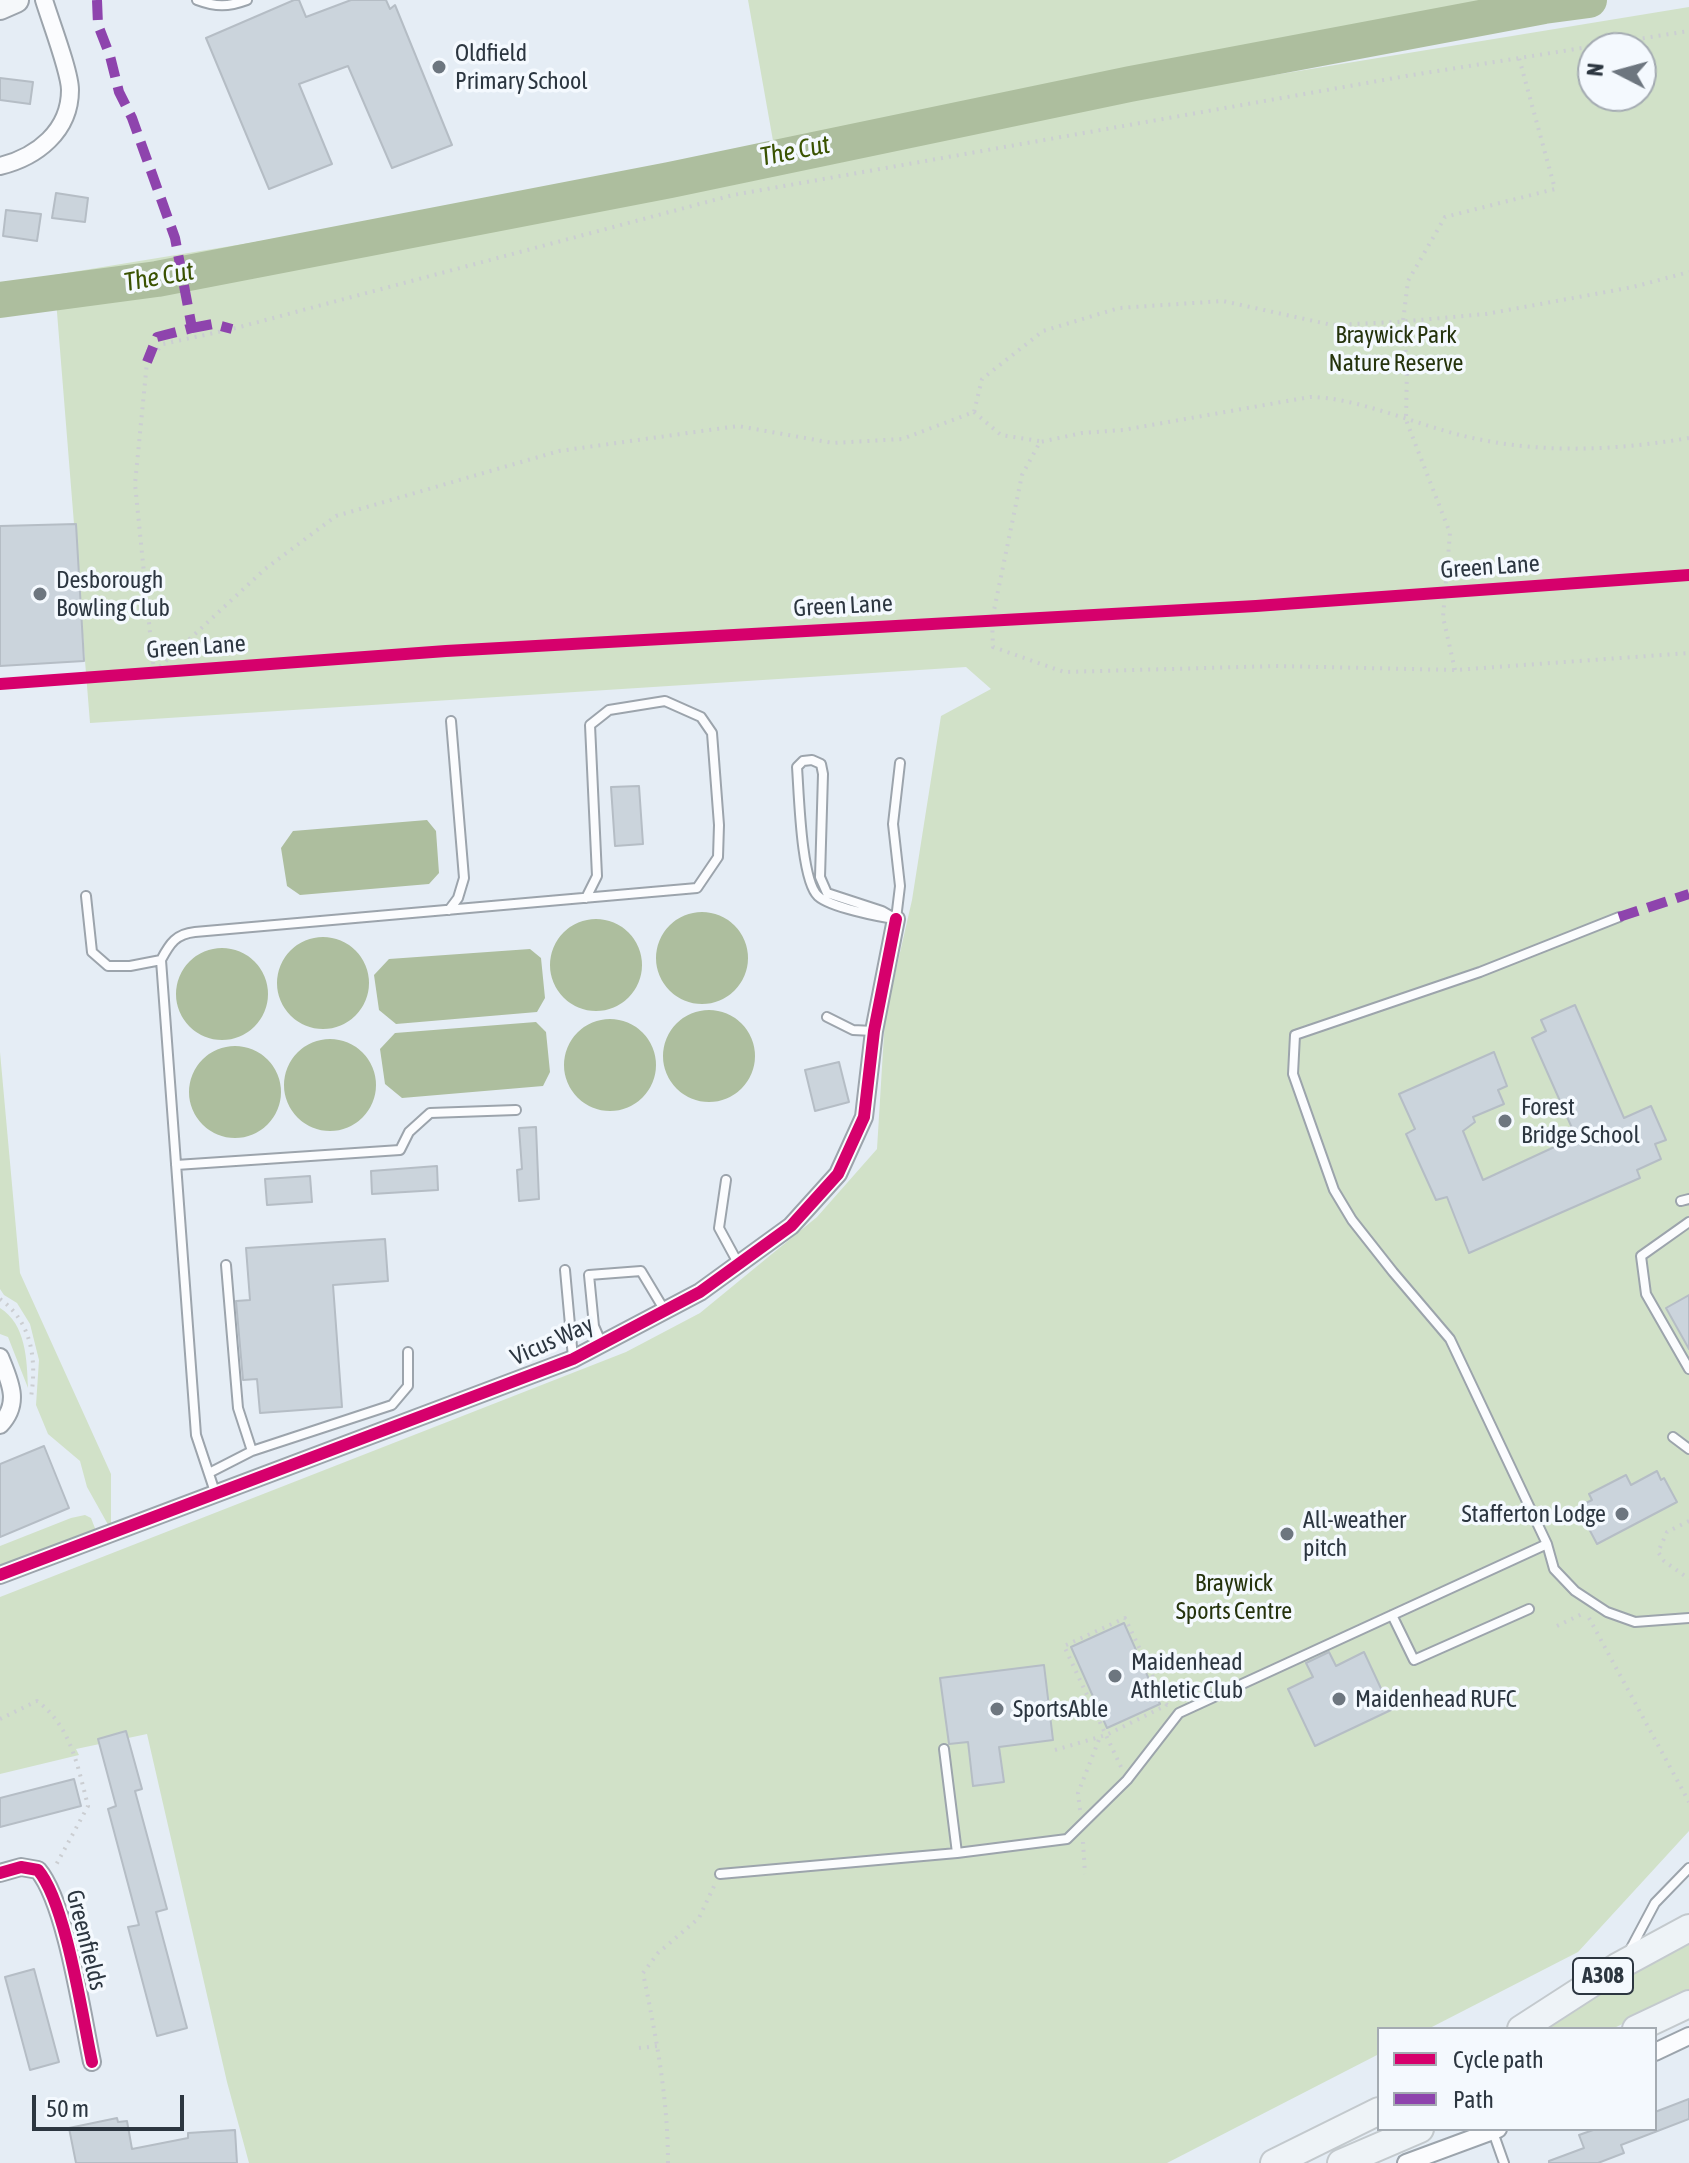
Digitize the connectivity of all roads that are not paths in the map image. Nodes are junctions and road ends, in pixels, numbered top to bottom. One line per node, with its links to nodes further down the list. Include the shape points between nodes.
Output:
1 (16, 0): 5 (main road)
2 (44, 0): 6 (street, via 70,88 66,112 55,137 21,161)
3 (197, 0): 4 (lane, via 230,7)
4 (247, 0)
5 (0, 7)
6 (0, 166)
7 (451, 721): 11 (lane, via 464,878)
8 (900, 763): 13 (lane, via 893,824 900,886)
9 (86, 896): 14 (lane, via 92,952 108,966)
10 (586, 898): 10 (lane, via 697,888 709,874 718,857 719,825 712,733 701,717 665,701 609,710 590,725 597,876); 11 (lane)
11 (449, 910): 14 (lane, via 181,934)
12 (1619, 917): 36 (lane, via 1480,972 1295,1035 1293,1074 1334,1190 1376,1251 1450,1339)
13 (896, 919): 13 (lane, via 823,900 809,884 797,767 803,761 821,764 820,877 827,893); 16 (street, Vicus Way)
14 (161, 960): 18 (lane)
15 (827, 1017): 16 (lane, via 853,1030)
16 (874, 1031): 21 (street, Vicus Way, via 864,1117 838,1174 791,1226)
17 (516, 1110): 18 (lane, via 430,1113 409,1132 400,1150)
18 (176, 1165): 34 (lane, via 196,1435)
19 (726, 1180): 21 (lane, via 719,1228)
20 (1689, 1222): 29 (lane, via 1641,1256 1646,1294)
21 (738, 1263): 24 (street, Vicus Way)
22 (226, 1265): 33 (lane, via 238,1408)
23 (565, 1270): 28 (lane)
24 (665, 1311): 25 (street, Vicus Way); 25 (lane, via 641,1271 589,1275 594,1326)
25 (602, 1344): 28 (street, Vicus Way)
26 (408, 1352): 33 (lane, via 408,1386 392,1405)
27 (0, 1357): 30 (street, via 12,1389)
28 (573, 1359): 35 (street, Vicus Way)
29 (1689, 1369)
30 (4, 1419)
31 (1673, 1437): 32 (lane)
32 (1689, 1449)
33 (252, 1451): 34 (lane)
34 (209, 1473): 35 (lane)
35 (215, 1492): 37 (street, Vicus Way)
36 (1547, 1544): 39 (lane); 40 (lane, via 1554,1569 1591,1603 1635,1622)
37 (0, 1575)
38 (1529, 1609): 39 (lane, via 1414,1660)
39 (1392, 1615): 42 (lane, via 1179,1713 1127,1780 1067,1839)
40 (1688, 1621)
41 (944, 1749): 42 (lane)
42 (957, 1853): 45 (lane)
43 (1689, 1868): 47 (lane, via 1655,1903)
44 (0, 1873): 53 (street, Greenfields, via 21,1867 38,1870 48,1881)
45 (720, 1874)
46 (1689, 1928): 47 (main road, A308)
47 (1617, 1967): 49 (main road, A308)
48 (1689, 2004): 50 (main road, A308)
49 (1524, 2027)
50 (1640, 2027)
51 (1689, 2036): 52 (street)
52 (1657, 2051)
53 (92, 2062)
54 (1377, 2112): 58 (main road)
55 (1415, 2131): 59 (main road)
56 (1493, 2131): 60 (street)
57 (1496, 2131): 61 (lane)
58 (1274, 2163)
59 (1341, 2163)
60 (1406, 2163)
61 (1504, 2163)

